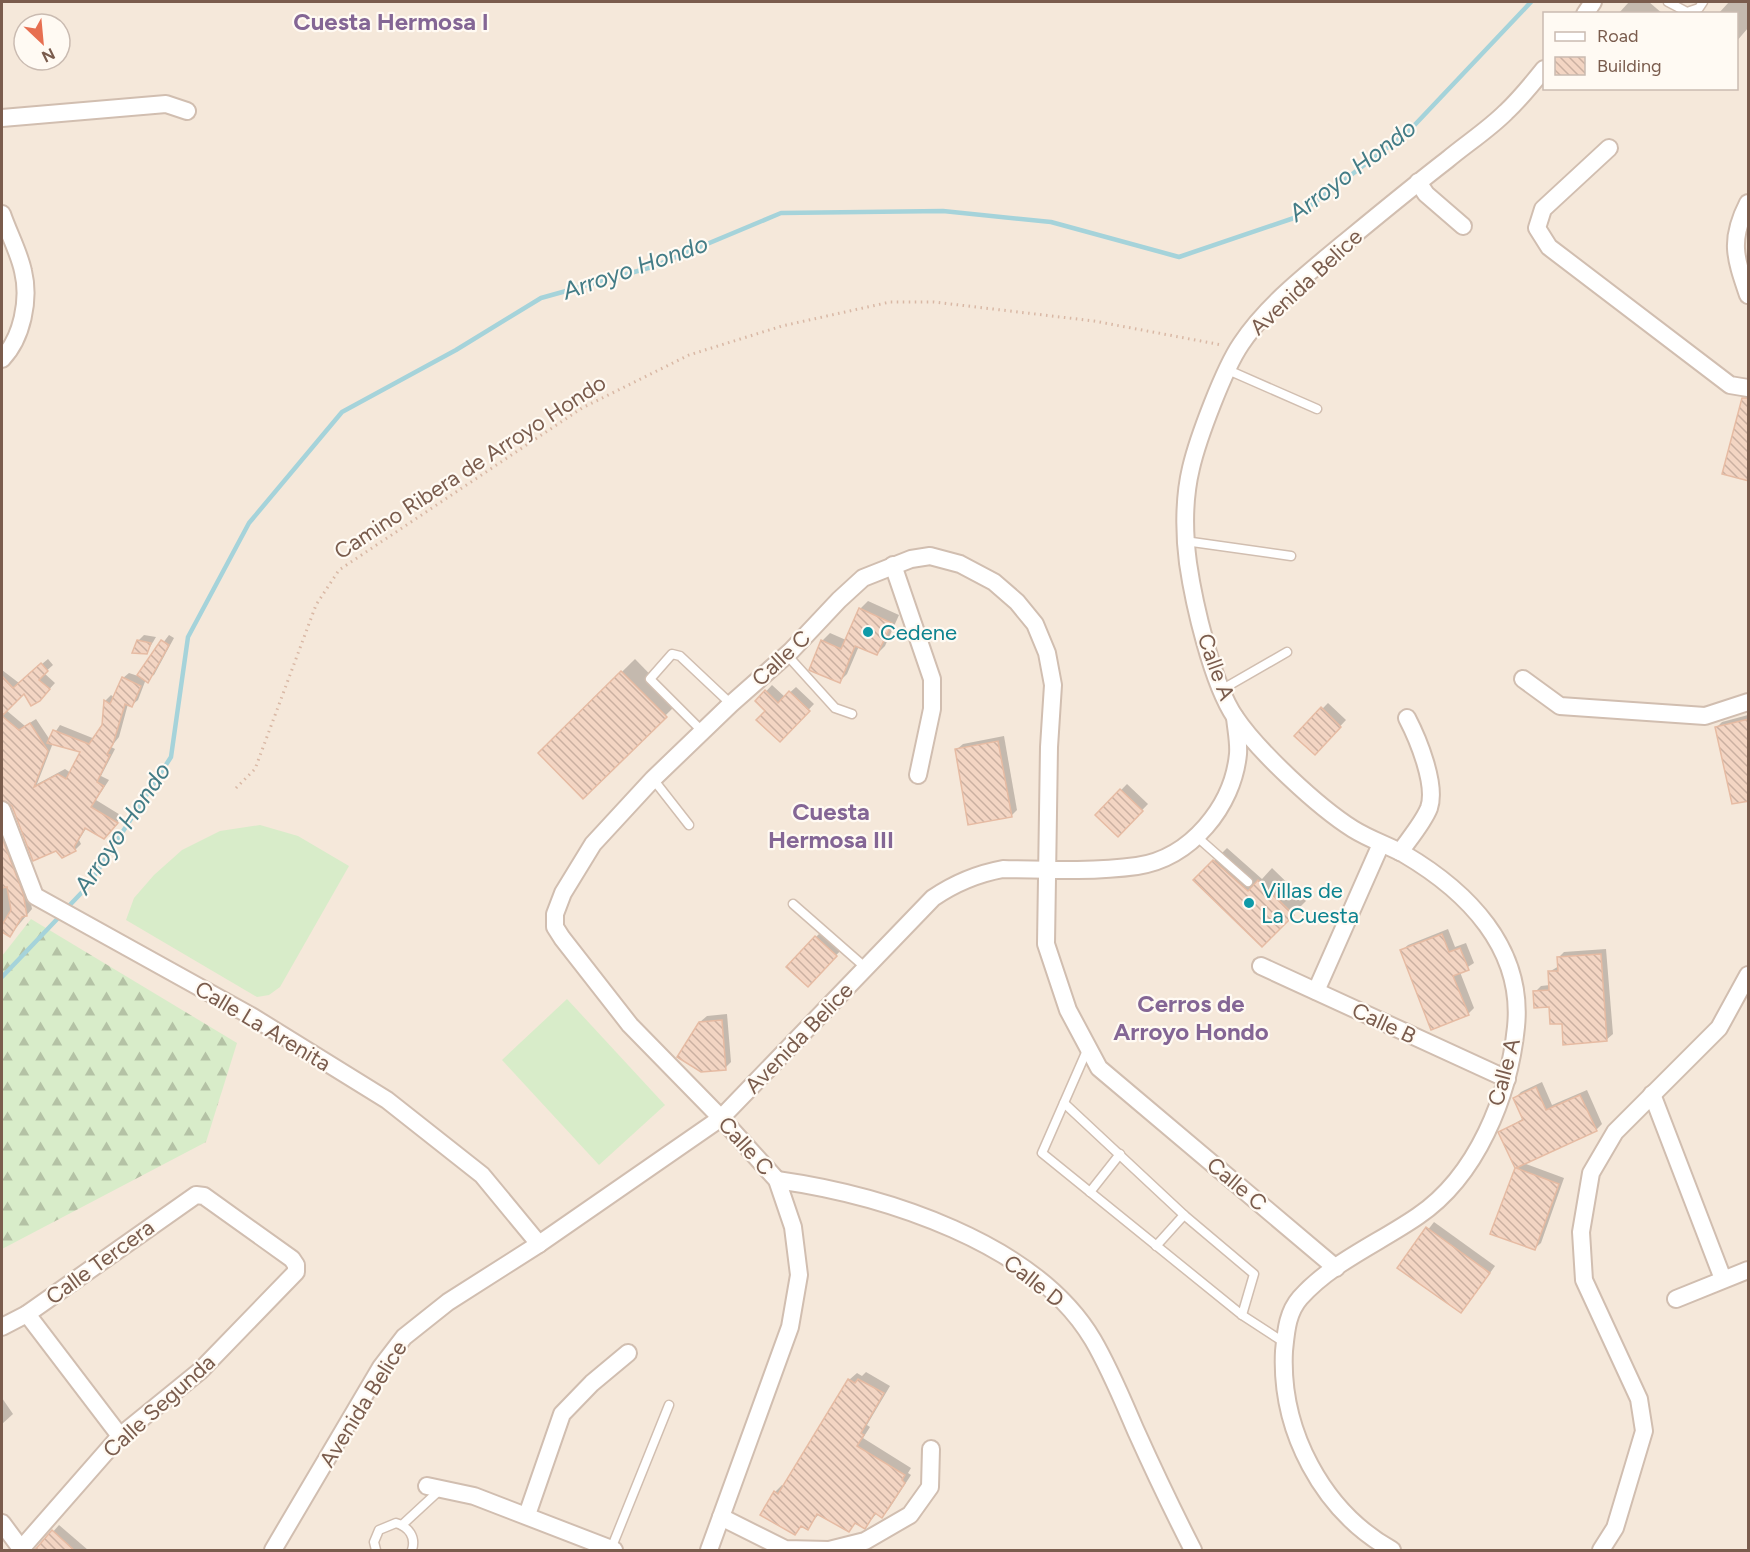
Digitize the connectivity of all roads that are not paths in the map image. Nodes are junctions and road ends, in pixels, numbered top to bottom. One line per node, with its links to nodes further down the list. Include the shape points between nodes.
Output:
1 (1668, 2): 2 (lane, via 1687,12)
2 (1703, 2)
3 (1543, 71): 7 (street, Avenida Belice, via 1504,114)
4 (187, 111): 5 (street, via 166,104)
5 (2, 118)
6 (1608, 148): 14 (street, via 1542,209 1537,228 1549,247 1730,385)
7 (1418, 182): 10 (street); 13 (street, Avenida Belice, via 1310,271 1258,321)
8 (1749, 203): 11 (street, via 1737,225 1736,262)
9 (2, 214): 12 (street, via 23,271 25,305 13,347)
10 (1463, 226)
11 (1749, 295)
12 (2, 358)
13 (1228, 370): 15 (lane); 16 (street, Avenida Belice, via 1191,469)
14 (1749, 388)
15 (1317, 409)
16 (1185, 541): 17 (lane); 19 (street, Avenida Belice)
17 (1291, 556)
18 (893, 565): 21 (street, Calle C, via 863,578); 30 (street, via 932,680 932,709); 37 (street, Calle C, via 930,556 960,564 994,582 1035,624 1047,653 1053,686)
19 (1193, 599): 23 (street, Calle A)
20 (1287, 652): 23 (lane)
21 (787, 655): 25 (street, Calle C); 26 (lane, via 835,708)
22 (1523, 679): 24 (street, via 1560,706 1705,716)
23 (1221, 690): 27 (street, Calle A)
24 (1749, 702)
25 (731, 704): 29 (street, Calle C); 29 (lane, via 680,656 672,654 650,679)
26 (852, 714)
27 (1235, 717): 34 (street, Avenida Belice, via 1238,754 1228,792 1216,817); 35 (street, Calle A, via 1286,775 1348,826)
28 (1407, 718): 36 (street, via 1420,743 1428,775 1429,807)
29 (702, 731): 31 (street, Calle C)
30 (918, 775)
31 (653, 779): 33 (lane); 48 (street, Calle C, via 593,844 563,893 555,927 630,1025)
32 (2, 810): 54 (street, Calle La Arenita, via 35,896 253,1017 387,1100 482,1175)
33 (689, 825)
34 (1196, 836): 37 (street, Avenida Belice, via 1164,857 1138,866); 38 (lane)
35 (1381, 844): 36 (street, Calle A); 43 (street)
36 (1400, 852): 45 (street, Calle A, via 1456,888 1481,916 1510,965 1517,1025)
37 (1046, 870): 41 (street, Avenida Belice, via 1003,869 956,883 933,898); 44 (street, Calle C, via 1046,944 1068,1010)
38 (1248, 882)
39 (793, 904): 41 (lane)
40 (1261, 966): 43 (street, Calle B)
41 (866, 968): 48 (street, Avenida Belice)
42 (1749, 975): 46 (street, via 1719,1028)
43 (1316, 991): 45 (street, Calle B)
44 (1089, 1048): 47 (lane); 56 (street, Calle C, via 1100,1068)
45 (1507, 1079): 56 (street, Calle A, via 1481,1144 1453,1186 1422,1214)
46 (1652, 1094): 58 (street); 81 (street, via 1615,1132 1591,1173 1581,1232 1584,1280 1639,1399 1644,1431 1615,1528)
47 (1064, 1103): 49 (lane); 51 (lane, via 1042,1153)
48 (721, 1118): 50 (street, Calle C); 54 (street, Avenida Belice)
49 (1120, 1154): 51 (lane); 53 (lane)
50 (777, 1180): 70 (street, Calle C, via 793,1227 799,1275 790,1327); 79 (street, Calle D, via 831,1188 904,1209 987,1247 1025,1269 1061,1298 1093,1339)
51 (1090, 1192): 55 (lane)
52 (196, 1195): 60 (street, Calle Tercera); 66 (street, Calle Segunda, via 204,1196 292,1259 296,1272 200,1371)
53 (1184, 1215): 55 (lane); 61 (lane, via 1254,1274)
54 (539, 1244): 75 (street, Avenida Belice, via 448,1302 404,1337 381,1366)
55 (1156, 1246): 61 (lane)
56 (1336, 1268): 63 (street, Calle A, via 1294,1306)
57 (1749, 1270): 58 (street)
58 (1723, 1279): 59 (street)
59 (1676, 1299)
60 (27, 1314): 62 (street, Calle Tercera); 66 (street)
61 (1242, 1315): 63 (lane)
62 (2, 1327)
63 (1285, 1343): 80 (street, Calle A, via 1289,1413 1301,1449 1340,1509)
64 (628, 1353): 69 (street, via 562,1414)
65 (669, 1405): 74 (lane)
66 (120, 1436): 73 (street, Calle Segunda)
67 (931, 1449): 70 (street, via 930,1486 910,1515 866,1541 829,1551 785,1549)
68 (434, 1487): 69 (street); 72 (lane)
69 (527, 1515): 74 (street)
70 (721, 1517): 78 (street, Calle C)
71 (2, 1523): 73 (street)
72 (402, 1525): 76 (lane, via 389,1524 379,1530 374,1542); 77 (lane, via 411,1534)
73 (21, 1550)
74 (613, 1550)
75 (273, 1551)
76 (376, 1551)
77 (412, 1551)
78 (709, 1551)
79 (1193, 1551)
80 (1392, 1551)
81 (1601, 1551)

